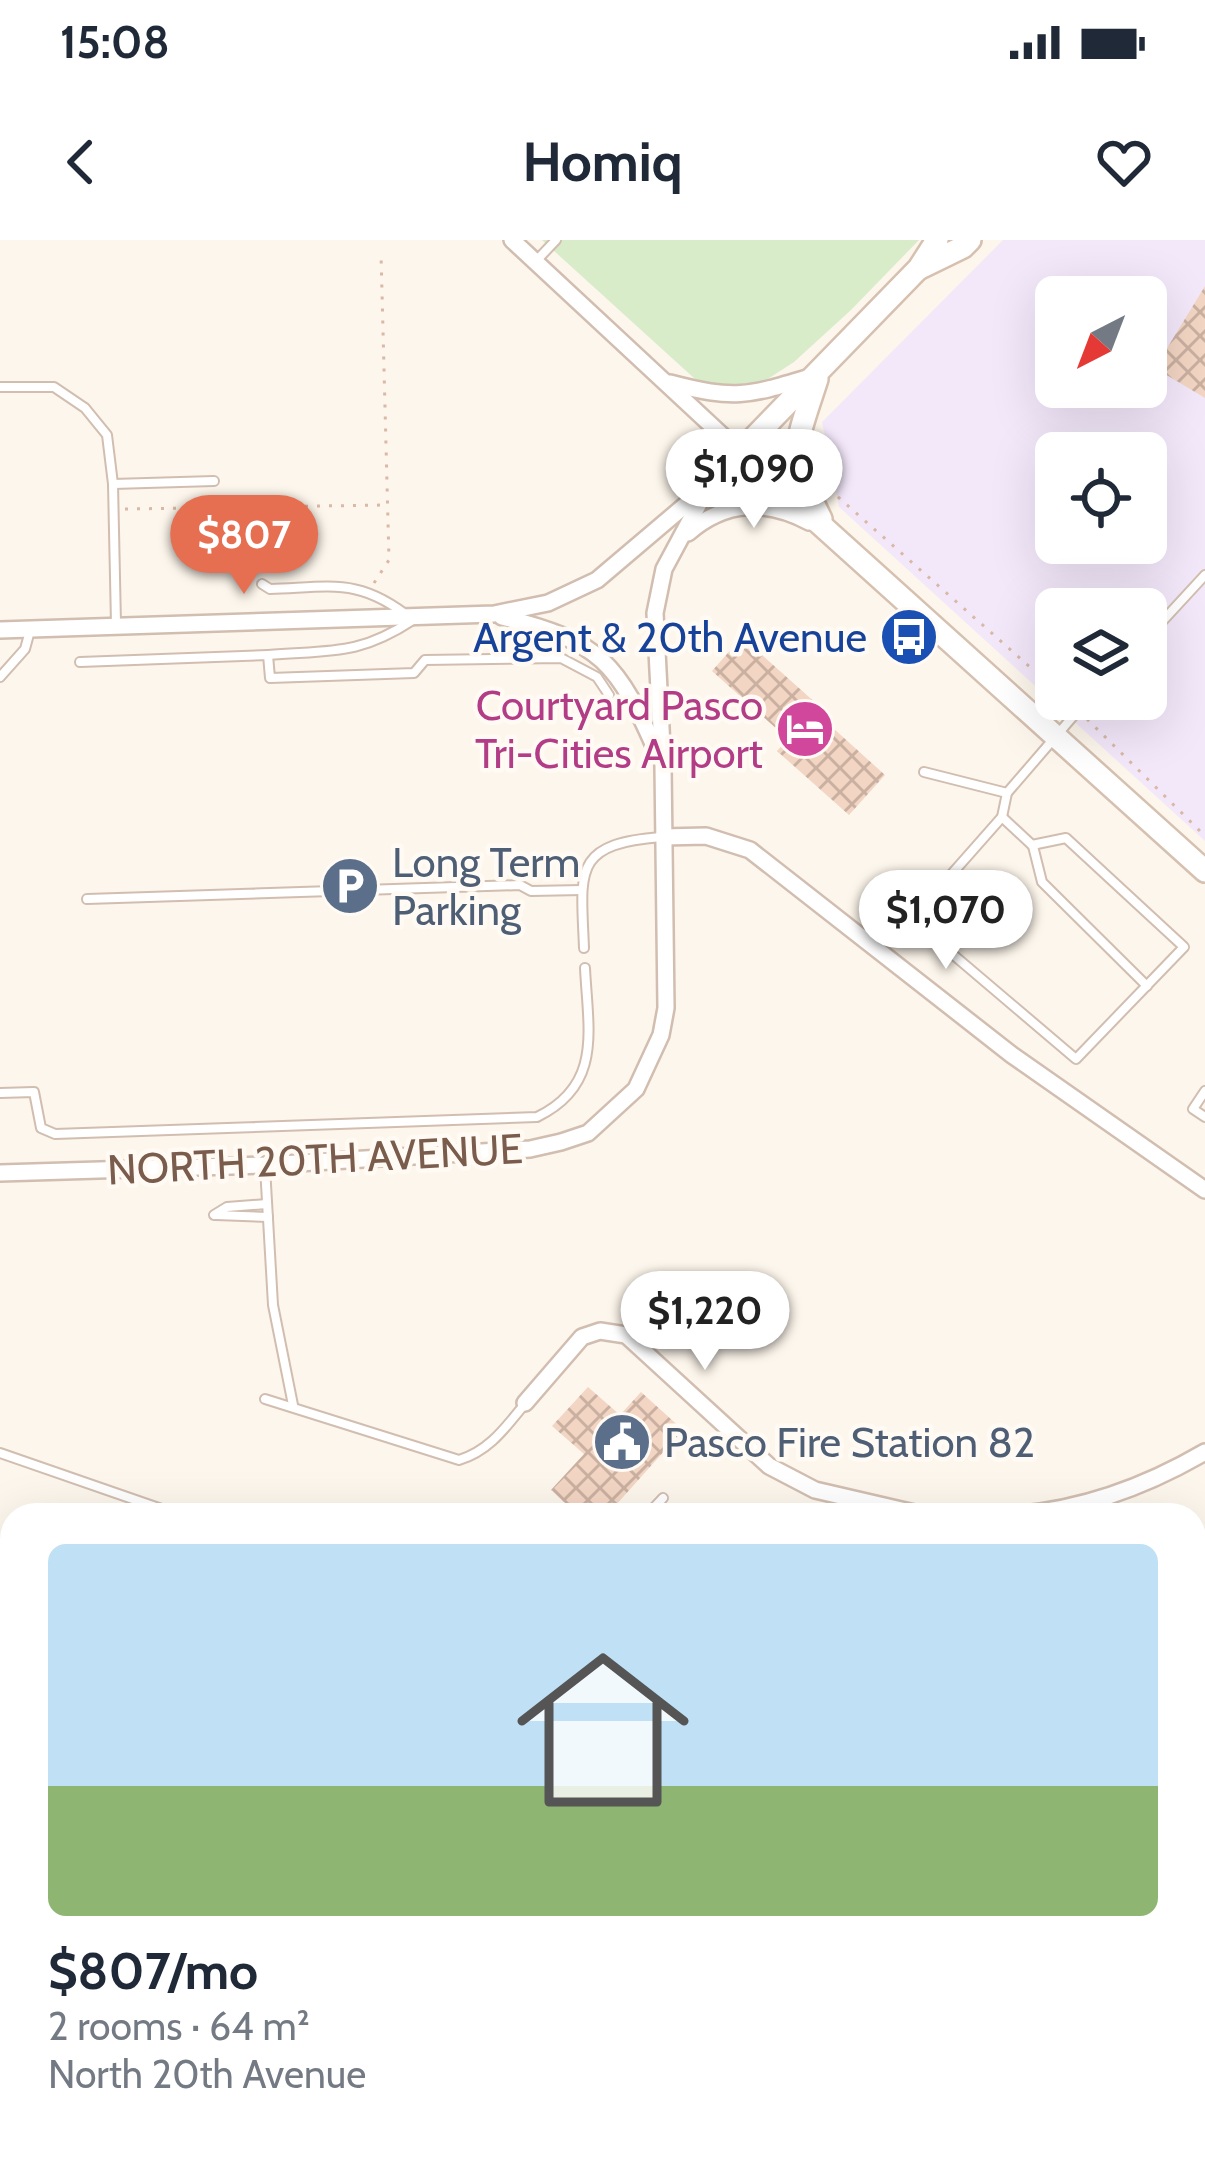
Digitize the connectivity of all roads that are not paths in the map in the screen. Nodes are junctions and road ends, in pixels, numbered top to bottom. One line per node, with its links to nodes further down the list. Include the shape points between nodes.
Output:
1 (512, 240): 5 (street)
2 (556, 240): 5 (lane)
3 (937, 240): 6 (main road)
4 (970, 240): 6 (main road)
5 (536, 261): 8 (street)
6 (919, 268): 7 (main road)
7 (818, 374): 8 (street, via 720,396); 10 (main road); 14 (main road, via 796,460)
8 (664, 381): 10 (street)
9 (0, 387): 12 (lane, via 54,387 85,408 107,435)
10 (740, 452): 13 (street, NORTH 20TH AVENUE); 14 (main road)
11 (214, 481): 12 (lane)
12 (113, 484): 21 (lane)
13 (709, 485): 15 (street, NORTH 20TH AVENUE); 18 (street, NORTH 20TH AVENUE, via 597,580 548,603)
14 (826, 530): 15 (street, via 793,513 746,506 721,510); 29 (main road)
15 (681, 539): 30 (street, NORTH 20TH AVENUE, via 656,593)
16 (1205, 575): 19 (lane)
17 (262, 584): 20 (lane, via 358,587)
18 (494, 614): 20 (street, NORTH 20TH AVENUE); 30 (street, via 592,649 626,687)
19 (1167, 616)
20 (413, 620): 21 (street, NORTH 20TH AVENUE); 24 (lane, via 360,648)
21 (116, 624): 22 (street, NORTH 20TH AVENUE)
22 (31, 626): 23 (street, NORTH 20TH AVENUE); 26 (lane, via 25,649)
23 (0, 630)
24 (268, 656): 25 (lane); 27 (lane, via 270,679 414,673 425,660 561,658 597,677)
25 (80, 662)
26 (0, 677)
27 (609, 695)
28 (1069, 720): 29 (lane)
29 (1054, 737): 32 (lane); 36 (main road)
30 (663, 766): 34 (street, NORTH 20TH AVENUE)
31 (924, 772): 32 (lane)
32 (1007, 793): 33 (lane)
33 (1002, 817): 35 (lane); 41 (lane)
34 (663, 837): 37 (lane, via 605,846); 42 (street, via 706,836 750,850); 49 (street, NORTH 20TH AVENUE, via 661,1035 636,1089 611,1114 588,1133 530,1149)
35 (1032, 845): 45 (lane, via 1042,882); 45 (lane, via 1066,838 1184,947)
36 (1205, 871)
37 (582, 890): 39 (lane, via 531,892 520,885); 43 (lane)
38 (880, 890): 40 (lane)
39 (87, 899)
40 (897, 907): 41 (lane); 42 (lane)
41 (912, 919): 45 (lane, via 1076,1060)
42 (866, 941): 51 (street)
43 (584, 948)
44 (586, 968): 47 (lane, via 586,1066 566,1100 528,1118 47,1133 36,1120 34,1092)
45 (1147, 986)
46 (1205, 1091): 48 (lane, via 1193,1109)
47 (0, 1093)
48 (1205, 1117)
49 (265, 1166): 50 (street, NORTH 20TH AVENUE); 52 (lane)
50 (0, 1173)
51 (1205, 1190)
52 (267, 1204): 53 (lane); 53 (lane, via 214,1215)
53 (268, 1217): 56 (lane, via 273,1305)
54 (266, 1399): 56 (lane)
55 (525, 1403): 56 (lane, via 496,1439 459,1460); 62 (street, via 582,1337 626,1335 769,1466 815,1490)
56 (293, 1405)
57 (0, 1453): 60 (lane)
58 (1205, 1453): 63 (street)
59 (663, 1498): 61 (lane)
60 (144, 1503)
61 (658, 1503)
62 (871, 1503)
63 (1090, 1503)

